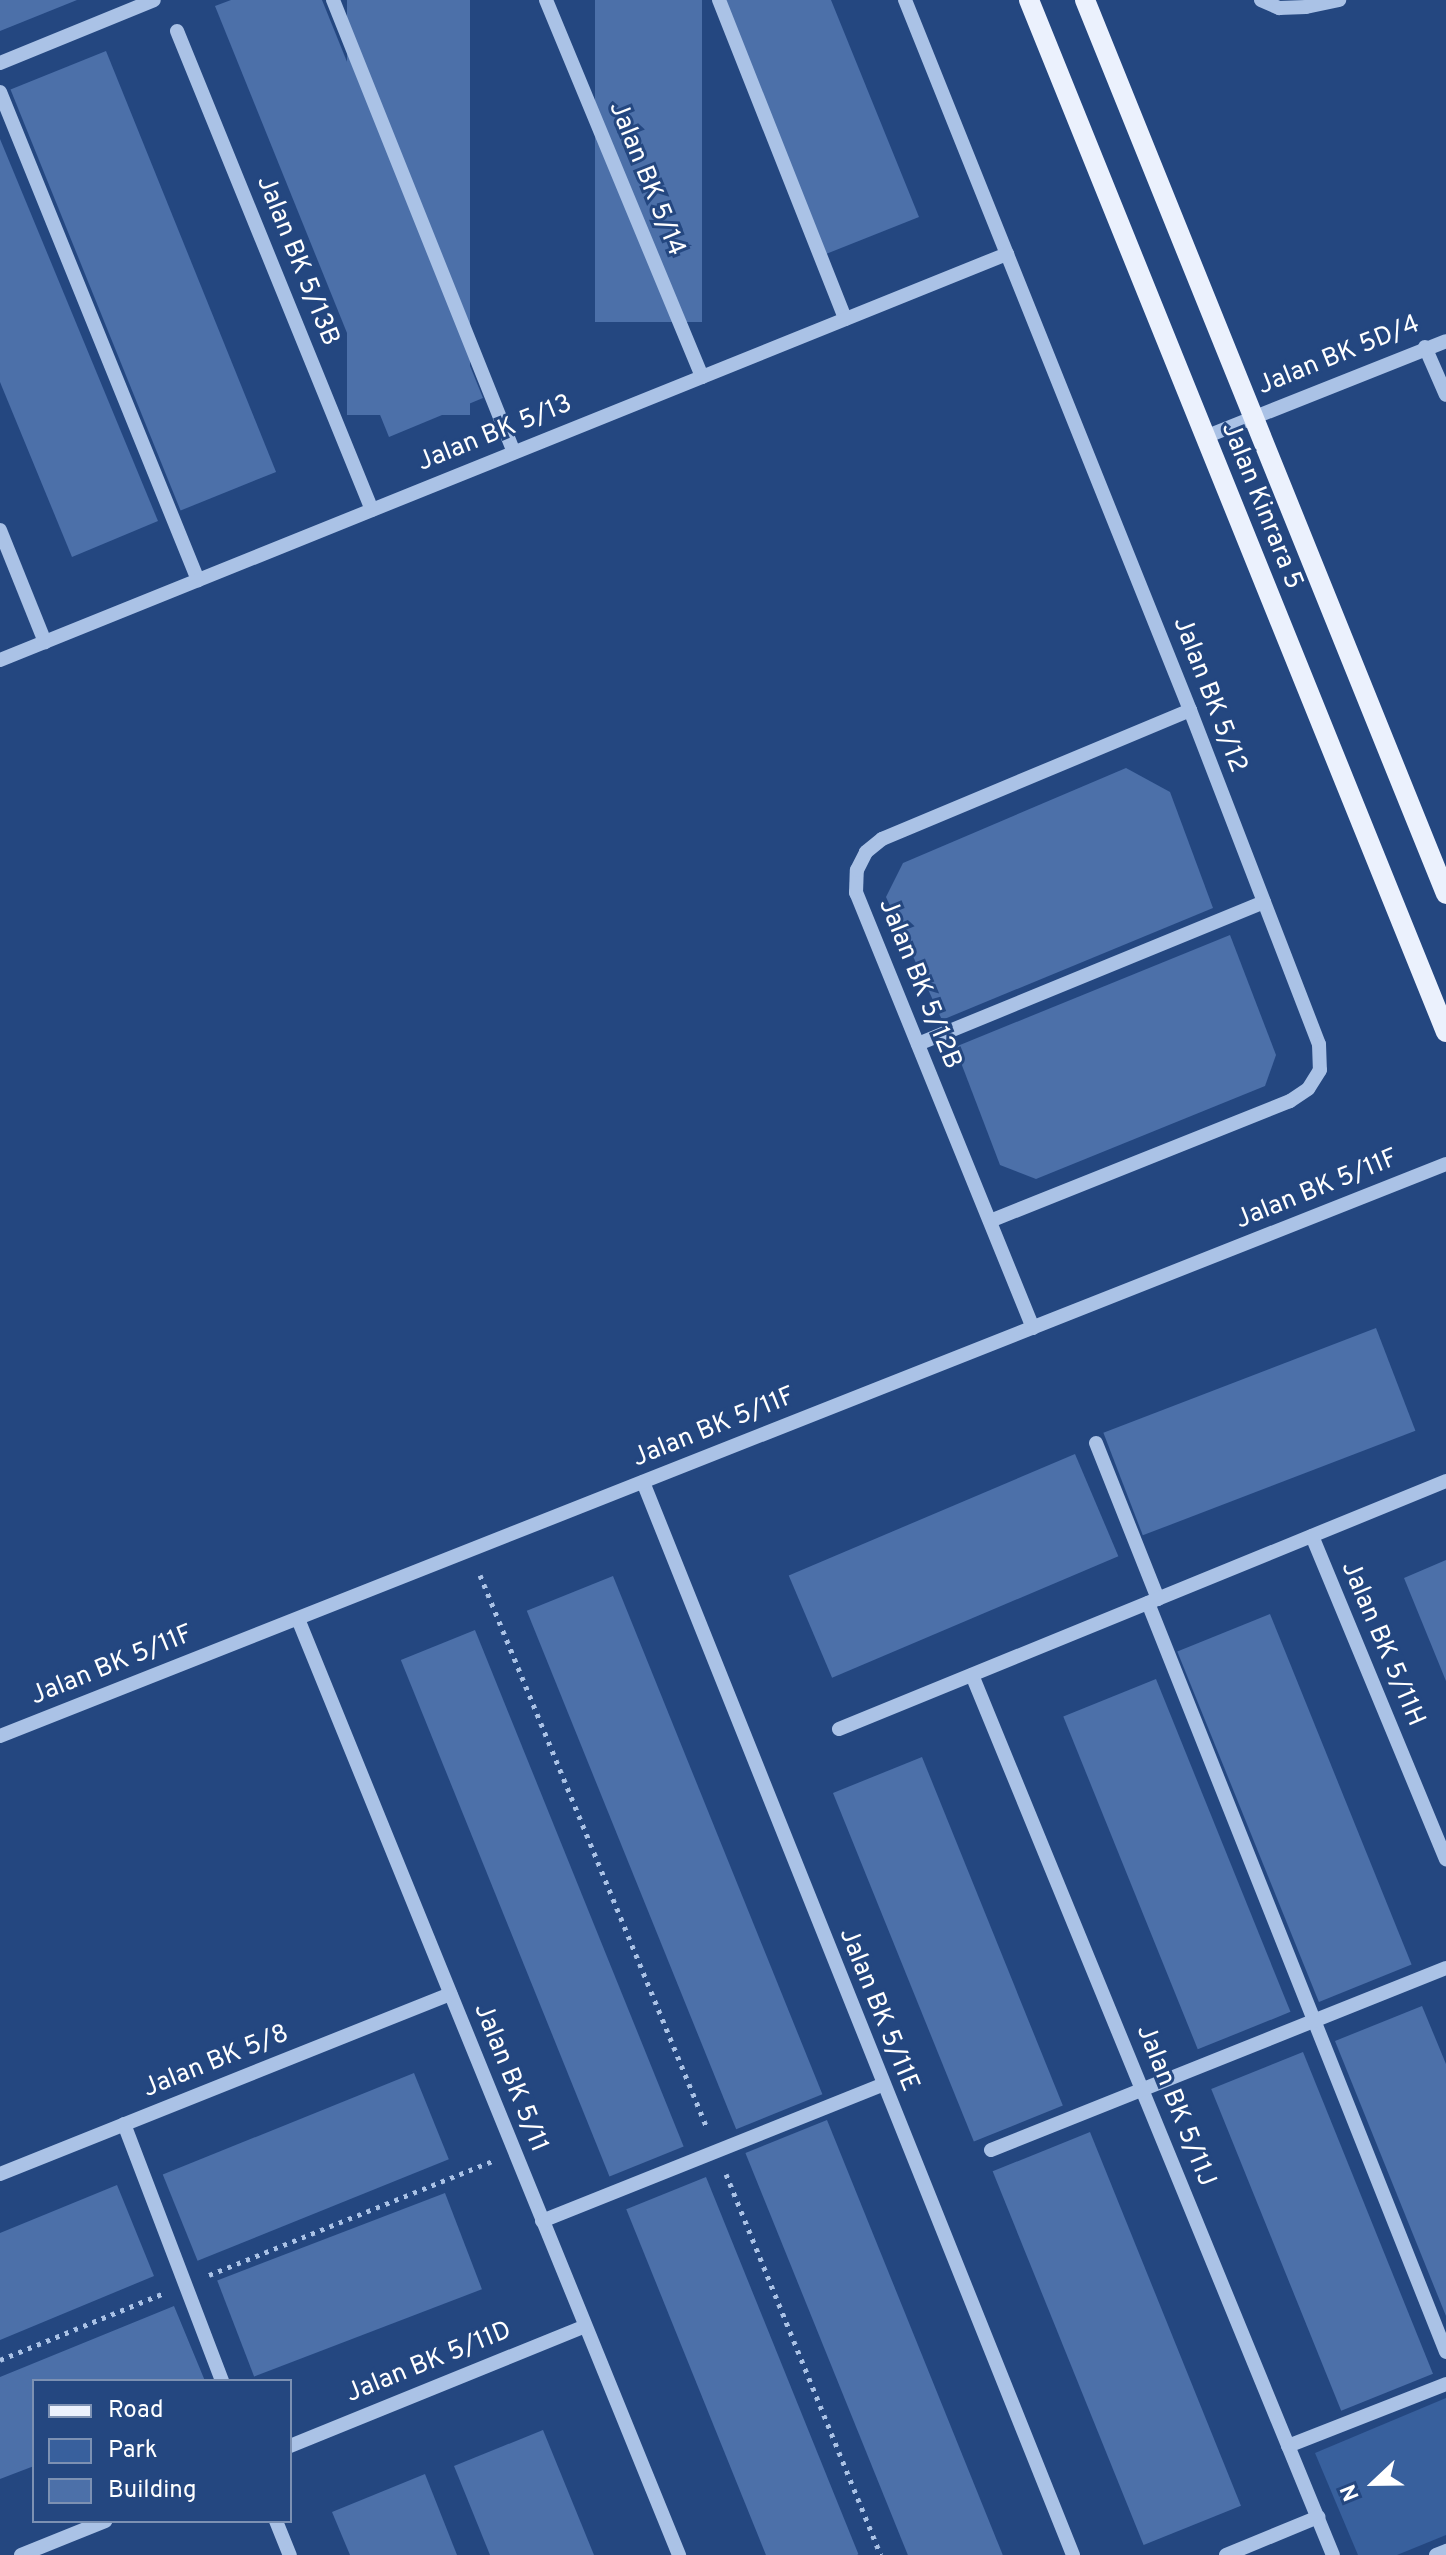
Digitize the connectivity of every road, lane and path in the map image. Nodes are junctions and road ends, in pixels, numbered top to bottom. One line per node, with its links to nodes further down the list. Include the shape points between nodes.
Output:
1 (154, 0): 11 (street)
2 (333, 0): 21 (street)
3 (546, 0): 17 (street, Jalan BK 5/14)
4 (719, 0): 14 (street)
5 (905, 0): 13 (street, Jalan BK 5/12)
6 (1029, 0): 20 (main road, Jalan Kinrara 5)
7 (1085, 0): 19 (main road, Jalan Kinrara 5)
8 (1261, 0): 9 (street, via 1279,8)
9 (1339, 0)
10 (177, 31): 22 (street, Jalan BK 5/13B)
11 (0, 63)
12 (0, 92): 24 (street)
13 (1007, 254): 14 (street, Jalan BK 5/13); 27 (street, Jalan BK 5/12)
14 (845, 319): 17 (street, Jalan BK 5/13)
15 (1446, 341): 16 (street, Jalan BK 5D/4)
16 (1425, 347): 18 (street); 19 (street, Jalan BK 5D/4)
17 (702, 377): 21 (street, Jalan BK 5/13)
18 (1446, 395)
19 (1251, 417): 20 (street, Jalan BK 5D/4); 28 (main road, Jalan Kinrara 5)
20 (1205, 437): 30 (main road, Jalan Kinrara 5)
21 (514, 452): 22 (street, Jalan BK 5/13)
22 (372, 510): 24 (street, Jalan BK 5/13)
23 (0, 530): 25 (street)
24 (198, 580): 25 (street, Jalan BK 5/13)
25 (45, 642): 26 (street, Jalan BK 5/13)
26 (0, 660)
27 (1190, 710): 29 (street, Jalan BK 5/12); 31 (street, Jalan BK 5/12B, via 882,839 866,852 857,870 856,893)
28 (1446, 894)
29 (1264, 902): 31 (street); 33 (street, Jalan BK 5/12, via 1319,1044 1320,1070 1308,1089 1290,1101)
30 (1446, 1032)
31 (918, 1044): 33 (street, Jalan BK 5/12B)
32 (1446, 1164): 34 (street, Jalan BK 5/11F)
33 (990, 1221): 34 (street, Jalan BK 5/12B)
34 (1033, 1328): 37 (street, Jalan BK 5/11F)
35 (1096, 1443): 40 (street)
36 (1446, 1481): 38 (street)
37 (643, 1482): 39 (street, Jalan BK 5/11F); 49 (street, Jalan BK 5/11E)
38 (1312, 1536): 40 (street); 45 (street, Jalan BK 5/11H)
39 (470, 1550): 41 (street, Jalan BK 5/11F); 53 (path)
40 (1153, 1601): 42 (street); 48 (street)
41 (298, 1619): 44 (street, Jalan BK 5/11F); 47 (street, Jalan BK 5/11)
42 (972, 1675): 43 (street); 50 (street, Jalan BK 5/11J)
43 (839, 1729)
44 (0, 1736)
45 (1446, 1859)
46 (1446, 1968): 48 (street)
47 (450, 1994): 51 (street, Jalan BK 5/8); 54 (street, Jalan BK 5/11)
48 (1314, 2021): 50 (street); 59 (street)
49 (882, 2085): 53 (street); 73 (street, Jalan BK 5/11E)
50 (1142, 2090): 52 (street); 64 (street, Jalan BK 5/11J)
51 (124, 2124): 55 (street, Jalan BK 5/8); 57 (street)
52 (991, 2150)
53 (716, 2151): 56 (street); 72 (path)
54 (514, 2152): 56 (street, Jalan BK 5/11); 57 (path)
55 (0, 2174)
56 (542, 2221): 58 (street, Jalan BK 5/11)
57 (185, 2285): 60 (path); 61 (street)
58 (585, 2326): 63 (street, Jalan BK 5/11D); 71 (street, Jalan BK 5/11)
59 (1446, 2352)
60 (0, 2360)
61 (221, 2379)
62 (1446, 2384): 64 (street)
63 (292, 2445)
64 (1288, 2446): 65 (street, Jalan BK 5/11J)
65 (1318, 2517): 74 (street); 75 (street, Jalan BK 5/11J)
66 (100, 2523): 69 (street)
67 (277, 2523): 70 (street)
68 (1446, 2551): 76 (street)
69 (21, 2555)
70 (290, 2555)
71 (679, 2555)
72 (881, 2555)
73 (1073, 2555)
74 (1226, 2555)
75 (1333, 2555)
76 (1436, 2555)

